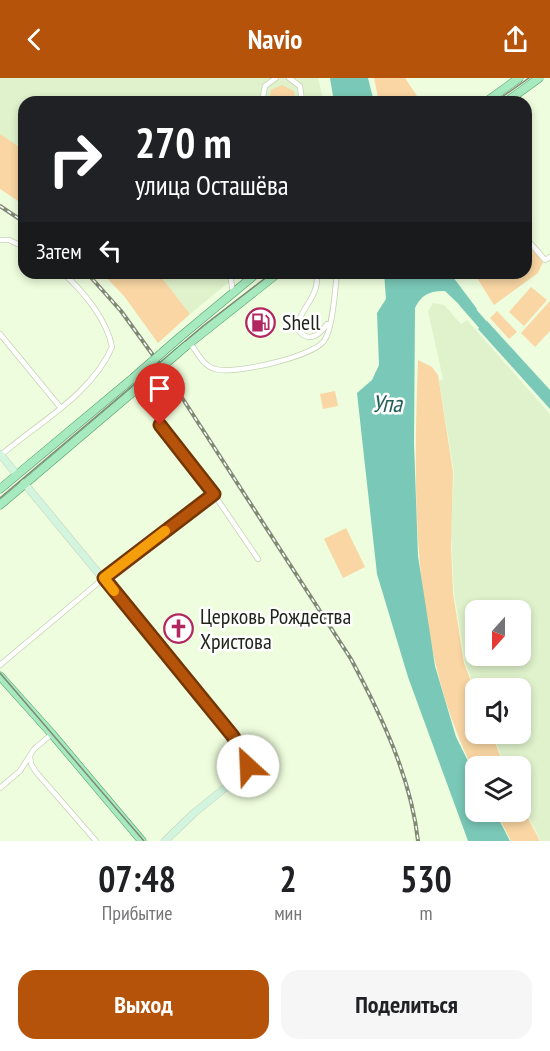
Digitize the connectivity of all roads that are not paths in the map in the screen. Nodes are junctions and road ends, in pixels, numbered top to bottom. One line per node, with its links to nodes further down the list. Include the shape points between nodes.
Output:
1 (276, 78): 5 (street, via 265,86)
2 (289, 78): 6 (street, via 300,86)
3 (519, 78): 7 (main road)
4 (539, 78): 8 (main road)
5 (263, 96)
6 (301, 96)
7 (494, 96)
8 (514, 96)
9 (0, 240): 10 (street)
10 (18, 244)
11 (532, 244): 12 (street)
12 (548, 259)
13 (69, 279): 23 (street, via 106,328 112,347 94,377)
14 (231, 279): 19 (street)
15 (250, 279): 19 (main road)
16 (270, 279): 22 (main road)
17 (317, 279): 20 (street, via 316,289 297,328 312,338)
18 (337, 279): 20 (street)
19 (233, 293): 26 (main road, bridge)
20 (329, 322): 22 (street, via 324,340 305,354 227,371 213,369)
21 (0, 334): 23 (street)
22 (188, 344): 27 (main road, bridge)
23 (60, 407): 25 (street)
24 (160, 425): 29 (street)
25 (0, 454): 26 (street)
26 (17, 475): 27 (main road); 28 (main road)
27 (24, 483): 30 (main road); 32 (street)
28 (0, 489)
29 (214, 494): 31 (street); 32 (street)
30 (0, 504)
31 (258, 559)
32 (104, 578): 33 (street); 40 (street, via 248,759 246,771)
33 (0, 665)
34 (0, 676): 35 (main road)
35 (52, 734): 36 (street); 39 (main road)
36 (30, 756): 37 (street); 38 (street, via 36,772)
37 (0, 788)
38 (96, 841)
39 (142, 841)
40 (165, 841)

